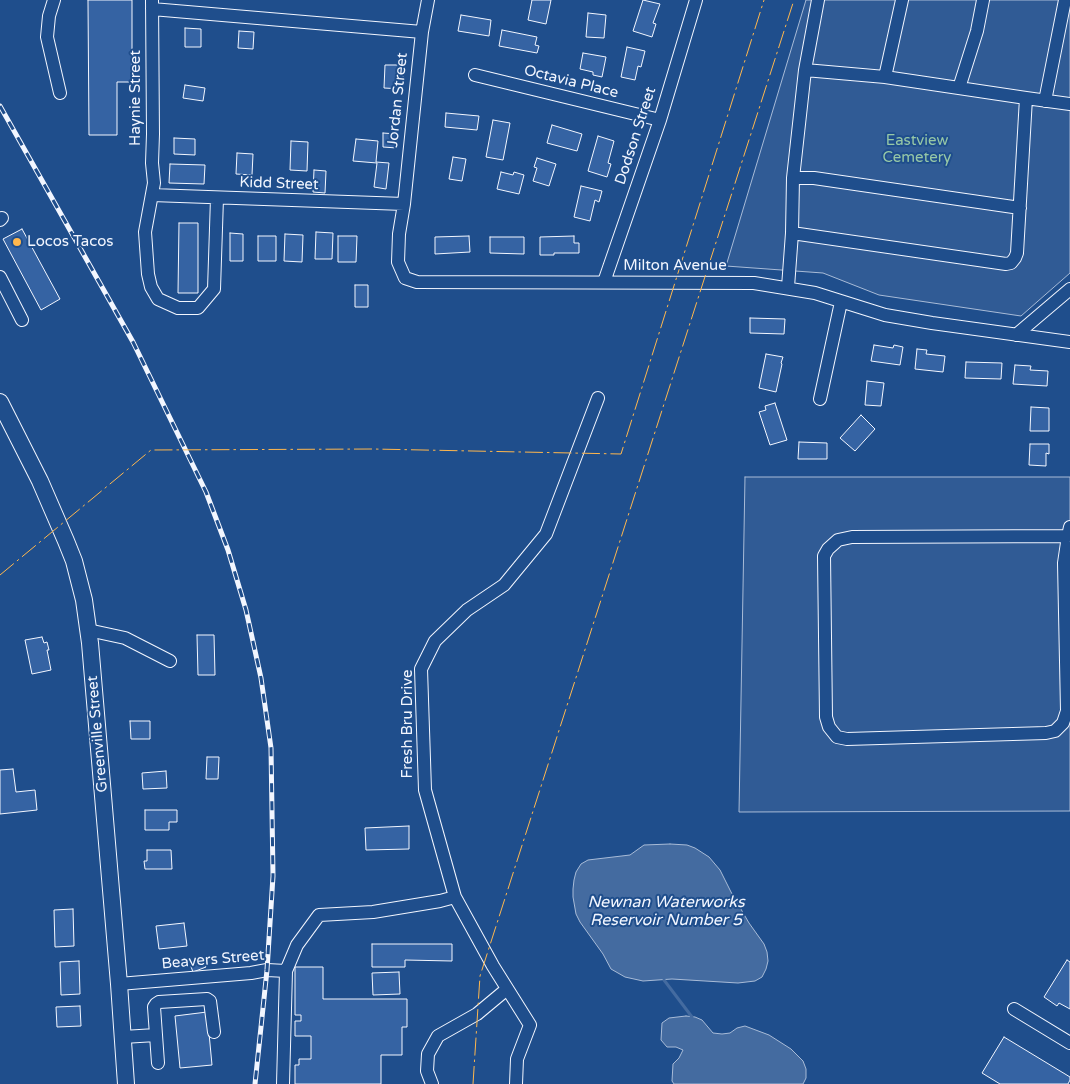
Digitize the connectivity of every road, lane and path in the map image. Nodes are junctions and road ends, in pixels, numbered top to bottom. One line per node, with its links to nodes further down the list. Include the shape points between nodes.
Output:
1 (54, 0): 14 (street, via 47,37)
2 (428, 0): 9 (street, Jordan Street)
3 (696, 0): 18 (street, Dodson Street)
4 (818, 0): 10 (street)
5 (902, 0): 12 (street)
6 (983, 0): 13 (street)
7 (1065, 0): 16 (street)
8 (152, 4): 9 (street); 20 (street, Haynie Street)
9 (422, 32): 22 (street, Jordan Street)
10 (805, 70): 12 (street); 19 (street)
11 (475, 75): 18 (street, Octavia Place)
12 (885, 77): 13 (street)
13 (959, 88): 15 (street)
14 (60, 93)
15 (1026, 98): 16 (street); 23 (street)
16 (1045, 101): 17 (street)
17 (1070, 104)
18 (660, 120): 26 (street, Dodson Street)
19 (793, 178): 23 (street, via 814,178); 24 (street)
20 (152, 195): 21 (street, Kidd Street); 21 (street, Haynie Street, via 145,232 148,274 158,299 178,308 198,308 214,289)
21 (217, 198): 22 (street, Kidd Street)
22 (404, 204): 26 (street, Milton Avenue, via 398,262 406,278 417,282)
23 (1020, 208): 24 (street, via 1018,253 1011,263 1006,264)
24 (792, 233): 27 (street)
25 (0, 277): 30 (street)
26 (604, 282): 27 (street, Milton Avenue, via 754,283)
27 (788, 287): 29 (street, Milton Avenue)
28 (1070, 289): 31 (street)
29 (841, 302): 31 (street, Milton Avenue, via 885,315); 34 (street)
30 (22, 320)
31 (1016, 335): 32 (street, Milton Avenue)
32 (1070, 342)
33 (598, 398): 39 (street, Fresh Bru Drive, via 546,534 504,585 467,610 435,641 421,669 425,790)
34 (820, 399)
35 (2, 412): 37 (main road, Greenville Street, via 40,482 74,561)
36 (1069, 531): 36 (street, via 1064,563 1067,711 1063,723 1055,731 837,737 826,717 824,556 838,540)
37 (88, 630): 38 (street, via 125,638); 41 (main road, Greenville Street)
38 (170, 661)
39 (455, 898): 40 (street, via 373,912 319,915 297,945); 42 (street, Fresh Bru Drive)
40 (286, 971): 41 (street, Beavers Street); 50 (street, Beavers Street)
41 (119, 984): 46 (main road, Greenville Street)
42 (507, 990): 51 (street, via 477,1014 438,1036 428,1054 427,1071); 52 (street, Fresh Bru Drive, via 530,1025 518,1059)
43 (1014, 1009): 47 (street)
44 (214, 1032): 45 (street, via 210,1001 202,999 156,1004)
45 (156, 1035): 46 (street); 48 (street)
46 (123, 1037): 49 (main road, Greenville Street)
47 (1070, 1043)
48 (158, 1063)
49 (126, 1084)
50 (283, 1084)
51 (432, 1084)
52 (516, 1084)

